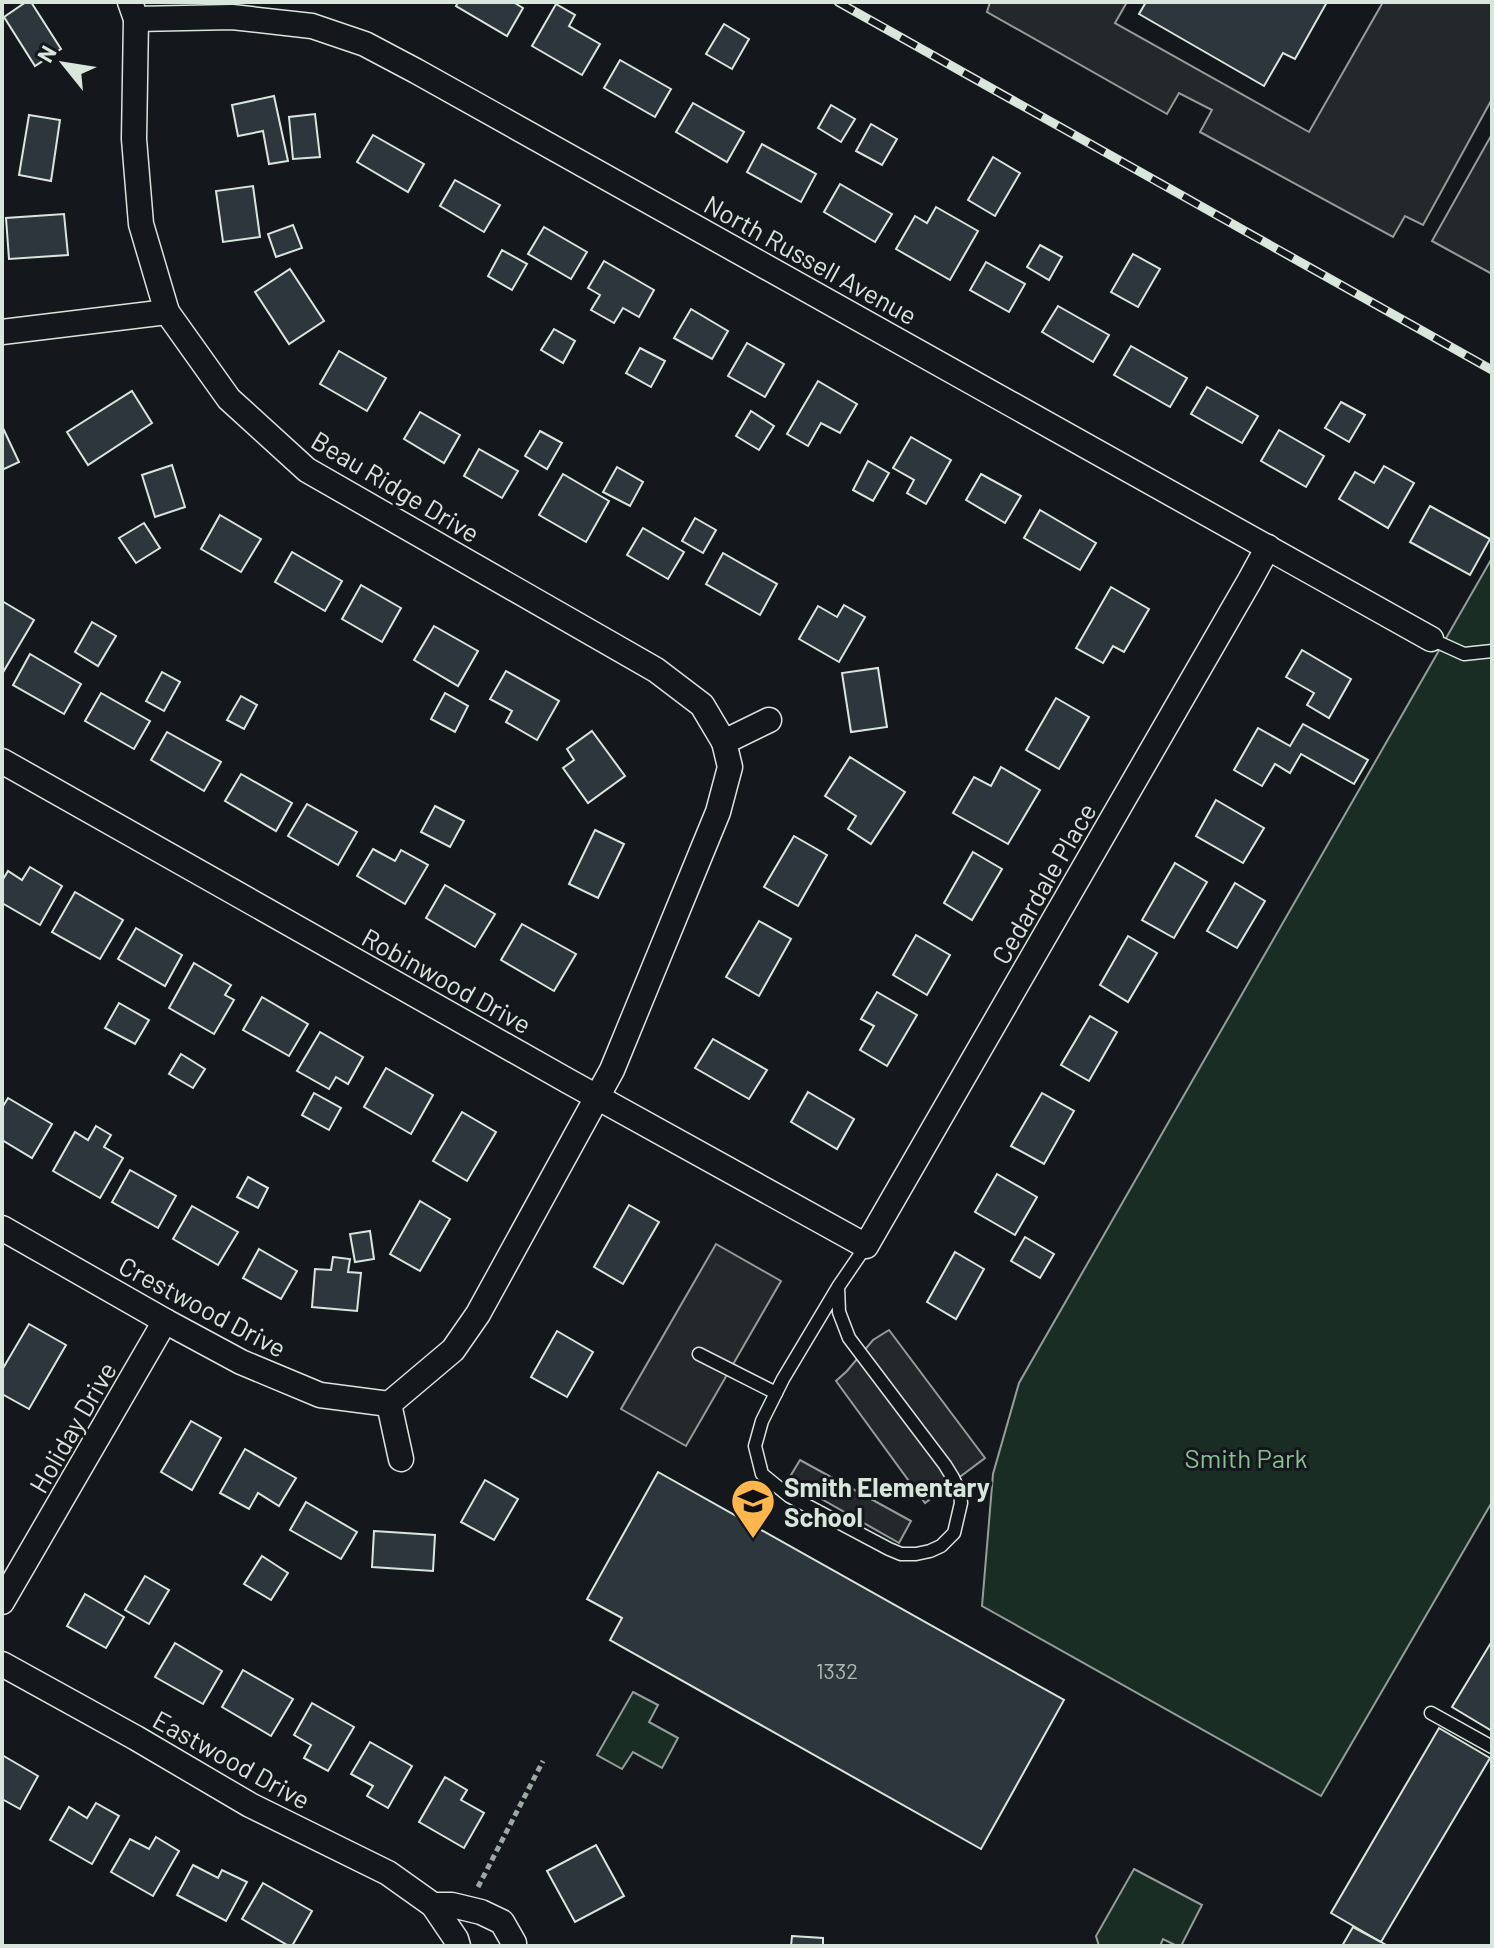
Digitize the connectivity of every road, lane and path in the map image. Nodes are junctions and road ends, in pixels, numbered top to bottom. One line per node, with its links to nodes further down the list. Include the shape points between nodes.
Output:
1 (133, 10): 2 (street, Beau Ridge Drive, via 141,224); 4 (street, North Russell Avenue, via 312,26 365,44)
2 (167, 312): 3 (street); 8 (street, Beau Ridge Drive, via 229,399 307,470 656,670 702,705)
3 (2, 332)
4 (1268, 547): 5 (street, North Russell Avenue); 12 (street, Cedardale Place)
5 (1431, 639): 6 (lane, via 1464,654)
6 (1492, 651)
7 (769, 720): 8 (street)
8 (724, 742): 10 (street, Beau Ridge Drive, via 730,767 718,812)
9 (2, 761): 10 (street, Robinwood Drive)
10 (597, 1096): 12 (street, Robinwood Drive); 17 (street, via 478,1314 453,1350)
11 (2, 1228): 14 (street, Crestwood Drive)
12 (866, 1246): 13 (lane)
13 (838, 1287): 16 (lane); 16 (lane, via 839,1312 849,1338 953,1478 961,1503 954,1533 930,1551 901,1554 789,1496 762,1474 755,1446)
14 (165, 1321): 17 (street, Crestwood Drive, via 241,1362 320,1395); 19 (street, Holiday Drive)
15 (699, 1354): 16 (lane)
16 (776, 1393)
17 (389, 1404): 18 (street)
18 (401, 1459)
19 (2, 1602)
20 (2, 1664): 24 (street, Eastwood Drive, via 250,1805 388,1873)
21 (1431, 1713): 22 (lane)
22 (1492, 1747)
23 (543, 1761): 25 (path)
24 (433, 1905): 25 (street, Eastwood Drive); 26 (street, Eastwood Drive)
25 (463, 1908): 27 (street, Eastwood Drive, via 502,1922)
26 (458, 1946)
27 (513, 1946)

